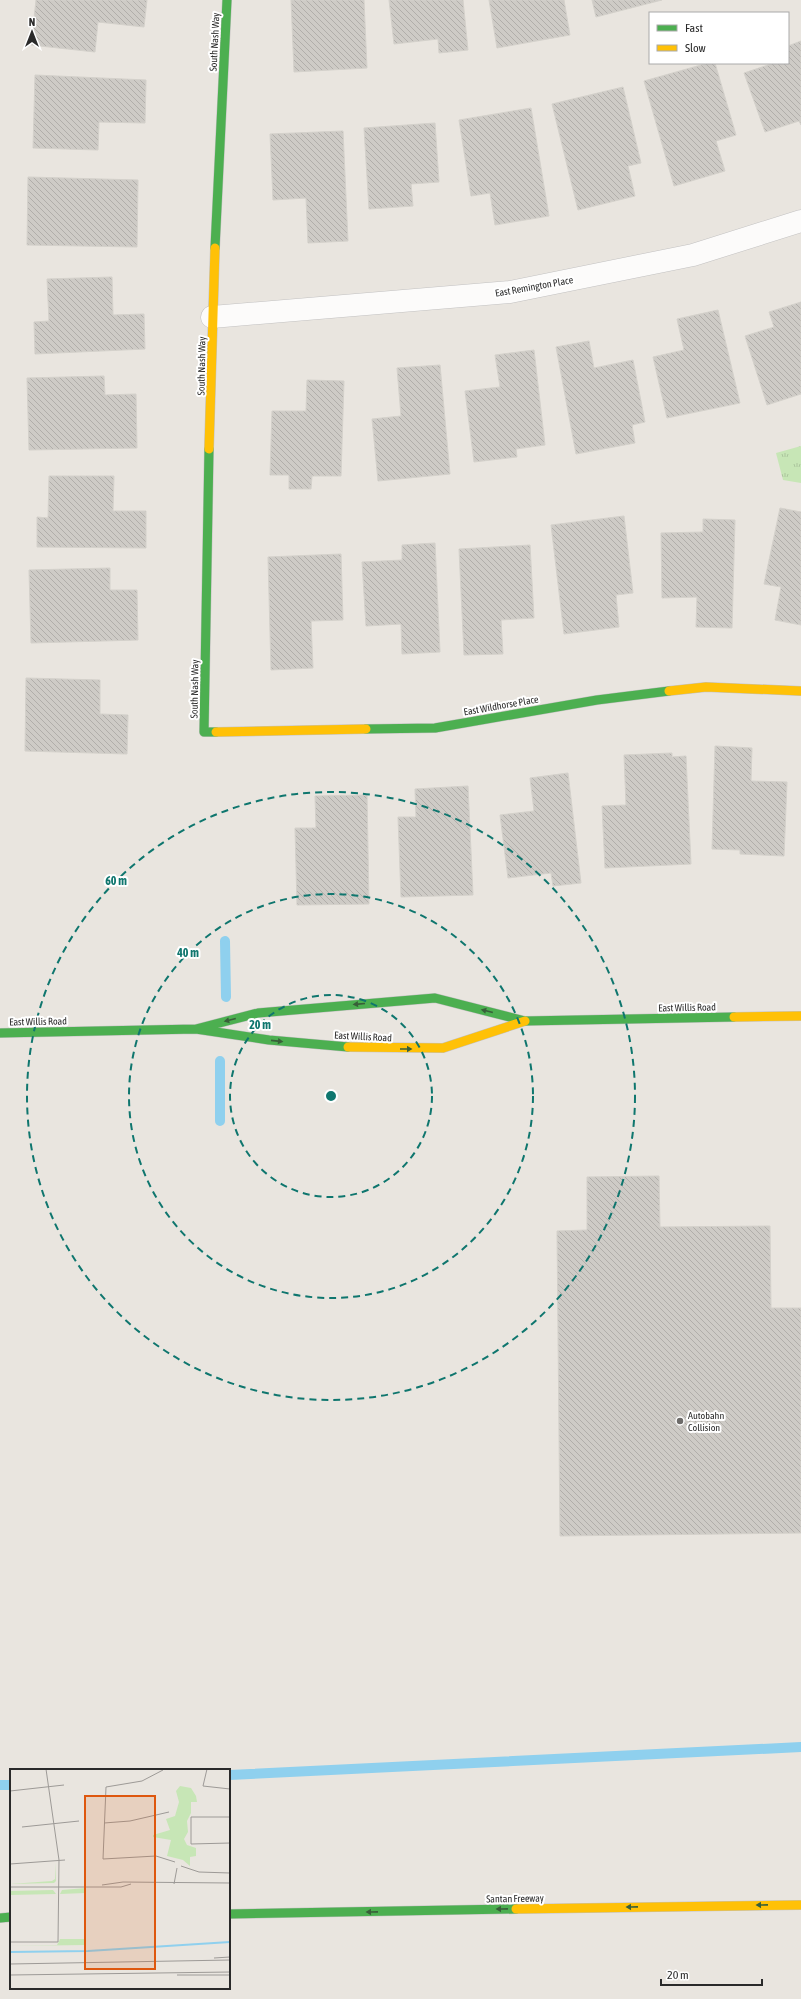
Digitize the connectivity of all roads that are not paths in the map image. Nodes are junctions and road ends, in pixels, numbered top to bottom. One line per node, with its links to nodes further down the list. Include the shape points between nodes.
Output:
1 (227, 0): 3 (main road, South Nash Way)
2 (801, 220): 3 (street, East Remington Place, via 693,255 510,292)
3 (212, 317): 5 (main road, South Nash Way)
4 (801, 691): 5 (main road, East Wildhorse Place, via 706,687 597,700 435,728)
5 (204, 732)
6 (801, 1016): 7 (main road, East Willis Road)
7 (525, 1021): 8 (main road, East Willis Road, one-way to 8, via 435,998 258,1013); 8 (main road, East Willis Road, one-way to 7, via 347,1048 409,1050 444,1048)
8 (196, 1029): 9 (main road, East Willis Road)
9 (0, 1033)
10 (801, 1904): 11 (main road, Santan Freeway, one-way to 11)
11 (230, 1914)

